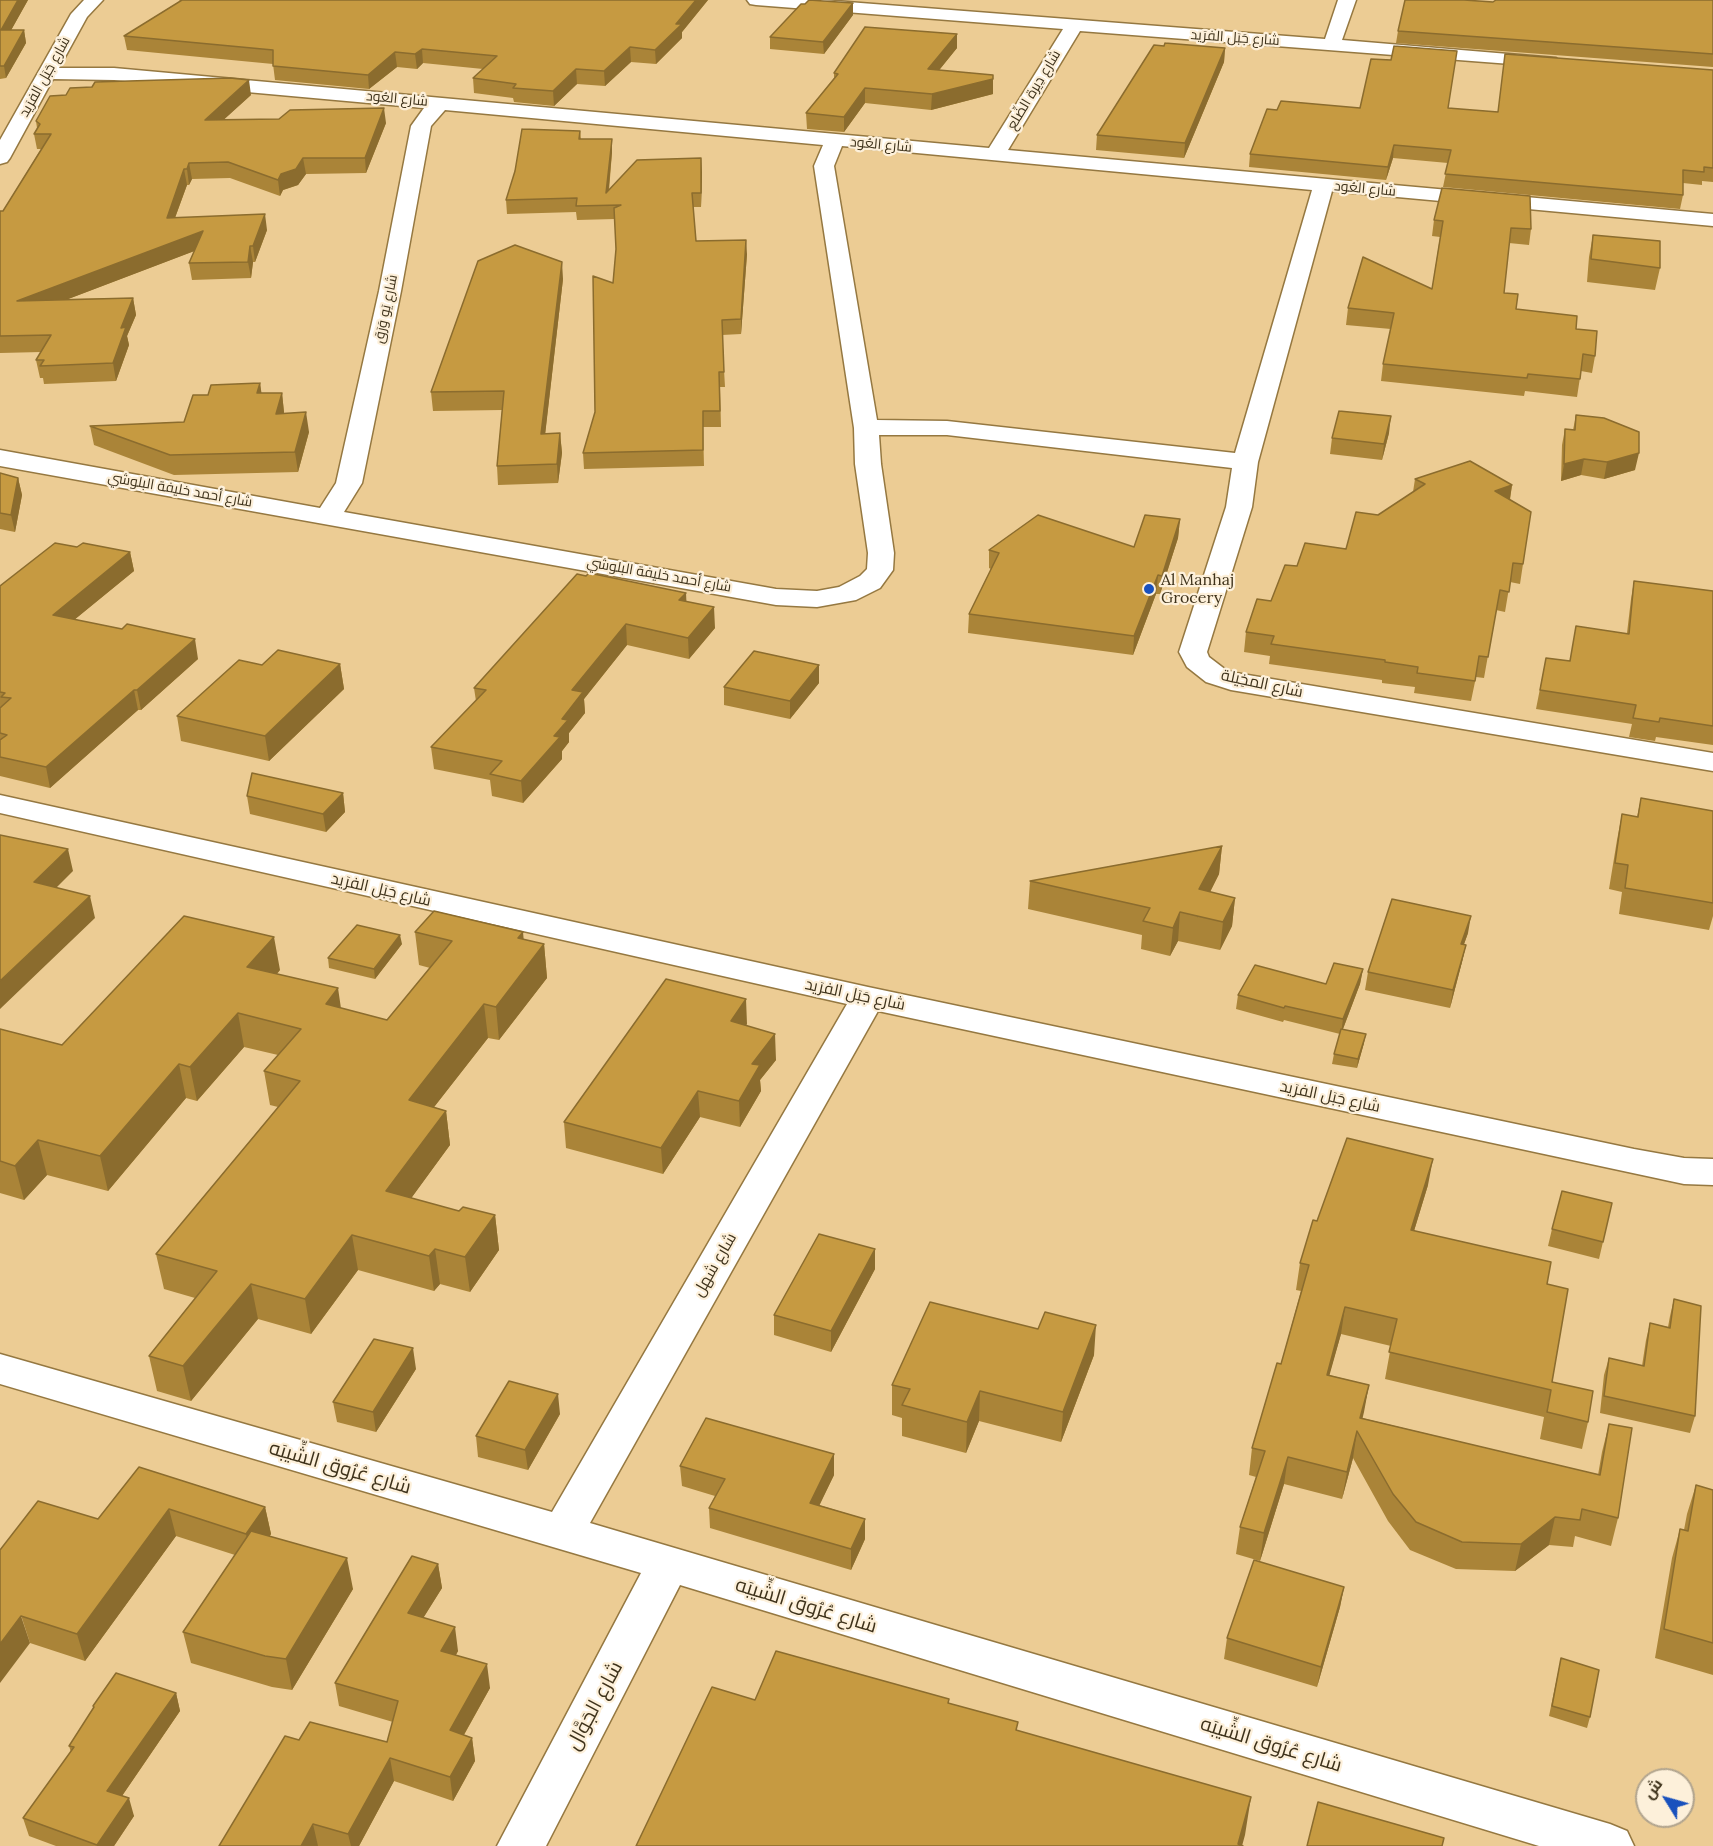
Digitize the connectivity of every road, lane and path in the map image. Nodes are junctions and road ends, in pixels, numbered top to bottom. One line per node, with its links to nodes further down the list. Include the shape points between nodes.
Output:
1 (94, 0): 8 (street, شارع جَبَل الفرَيد, via 80,14)
2 (756, 0): 4 (street, شارع جَبَل الفرَيد)
3 (1347, 0): 6 (street)
4 (790, 1): 5 (street, شارع جَبَل الفرَيد)
5 (1074, 26): 6 (street, شارع جَبَل الفرَيد); 12 (street, شارع دِيرة الضِّلع)
6 (1332, 45): 7 (street, شارع جَبَل الفرَيد)
7 (1570, 64)
8 (49, 73): 9 (street, شارع العُود, via 114,74); 10 (street, شارع جَبَل الفرَيد)
9 (441, 103): 11 (street, شارع العُود); 19 (street, شارع يَو وَرَق, via 421,126 349,483)
10 (7, 131): 13 (street, شارع جَبَل الفرَيد)
11 (835, 141): 12 (street, شارع العُود); 16 (street, شارع أحمد خليفة البلوشي, via 824,166)
12 (995, 155): 14 (street, شارع العُود)
13 (0, 158)
14 (1324, 185): 15 (street, شارع العُود); 18 (street, شارع المخِيلة)
15 (1713, 220)
16 (866, 428): 18 (street, via 947,428); 19 (street, شارع أحمد خليفة البلوشي, via 880,570 870,582 846,594 817,599 776,597)
17 (0, 458): 19 (street, شارع أحمد خليفة البلوشي)
18 (1245, 462): 20 (street, شارع المخِيلة, via 1239,507 1193,652 1204,669 1248,684)
19 (328, 515)
20 (1713, 762)
21 (0, 804): 22 (street, شارع جَبَل الفرَيد)
22 (868, 998): 23 (street, شارع جَبَل الفرَيد, via 1634,1162); 25 (street, شارع شهل)
23 (1713, 1172)
24 (0, 1369): 25 (street, شارع عُرُوق الشِّيبَه)
25 (563, 1532): 26 (street, شارع عُرُوق الشِّيبَه)
26 (668, 1566): 27 (street, شارع الجَوَّال); 28 (street, شارع عُرُوق الشِّيبَه)
27 (521, 1846)
28 (1610, 1846)

